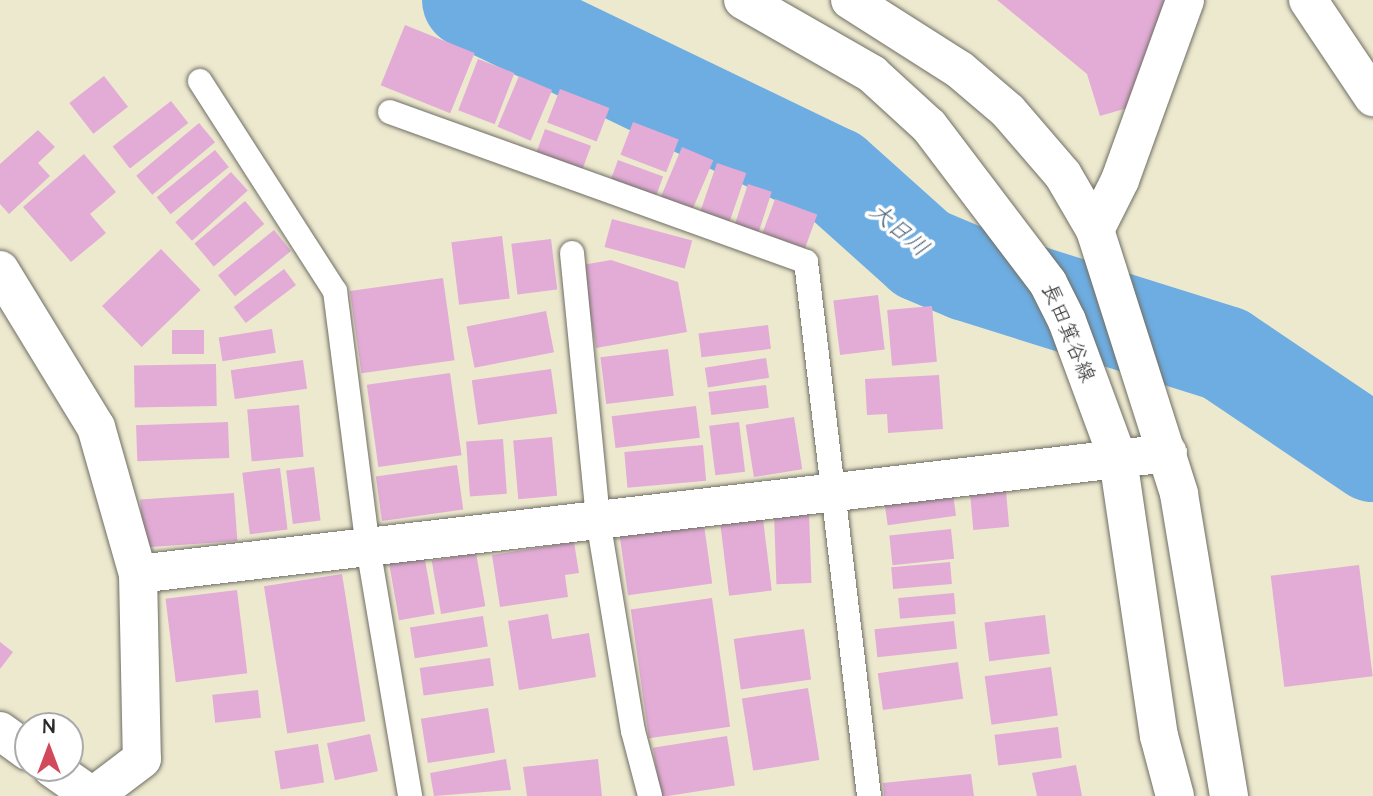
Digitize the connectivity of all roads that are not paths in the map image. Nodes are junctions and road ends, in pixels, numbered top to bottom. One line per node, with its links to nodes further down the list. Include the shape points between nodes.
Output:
1 (743, 0): 12 (street, 長田箕谷線, via 872,74 929,126 1048,283 1067,321)
2 (849, 0): 8 (street, via 960,70 1008,111 1063,175)
3 (1185, 0): 8 (street)
4 (1308, 0): 6 (street)
5 (200, 81): 15 (lane, via 335,291)
6 (1373, 97)
7 (390, 112): 13 (lane, via 806,262)
8 (1098, 236): 11 (street)
9 (572, 253): 14 (lane)
10 (0, 270): 16 (street, via 96,427)
11 (1168, 453): 12 (street); 23 (street, via 1179,494)
12 (1118, 459): 13 (street); 22 (street, 長田箕谷線, via 1159,736)
13 (834, 492): 14 (street); 21 (lane)
14 (598, 520): 15 (street); 20 (lane, via 633,731)
15 (368, 547): 16 (street); 19 (lane)
16 (138, 574): 18 (street, via 142,760)
17 (72, 782): 18 (street)
18 (93, 796)
19 (410, 796)
20 (650, 796)
21 (869, 796)
22 (1174, 796)
23 (1229, 796)

